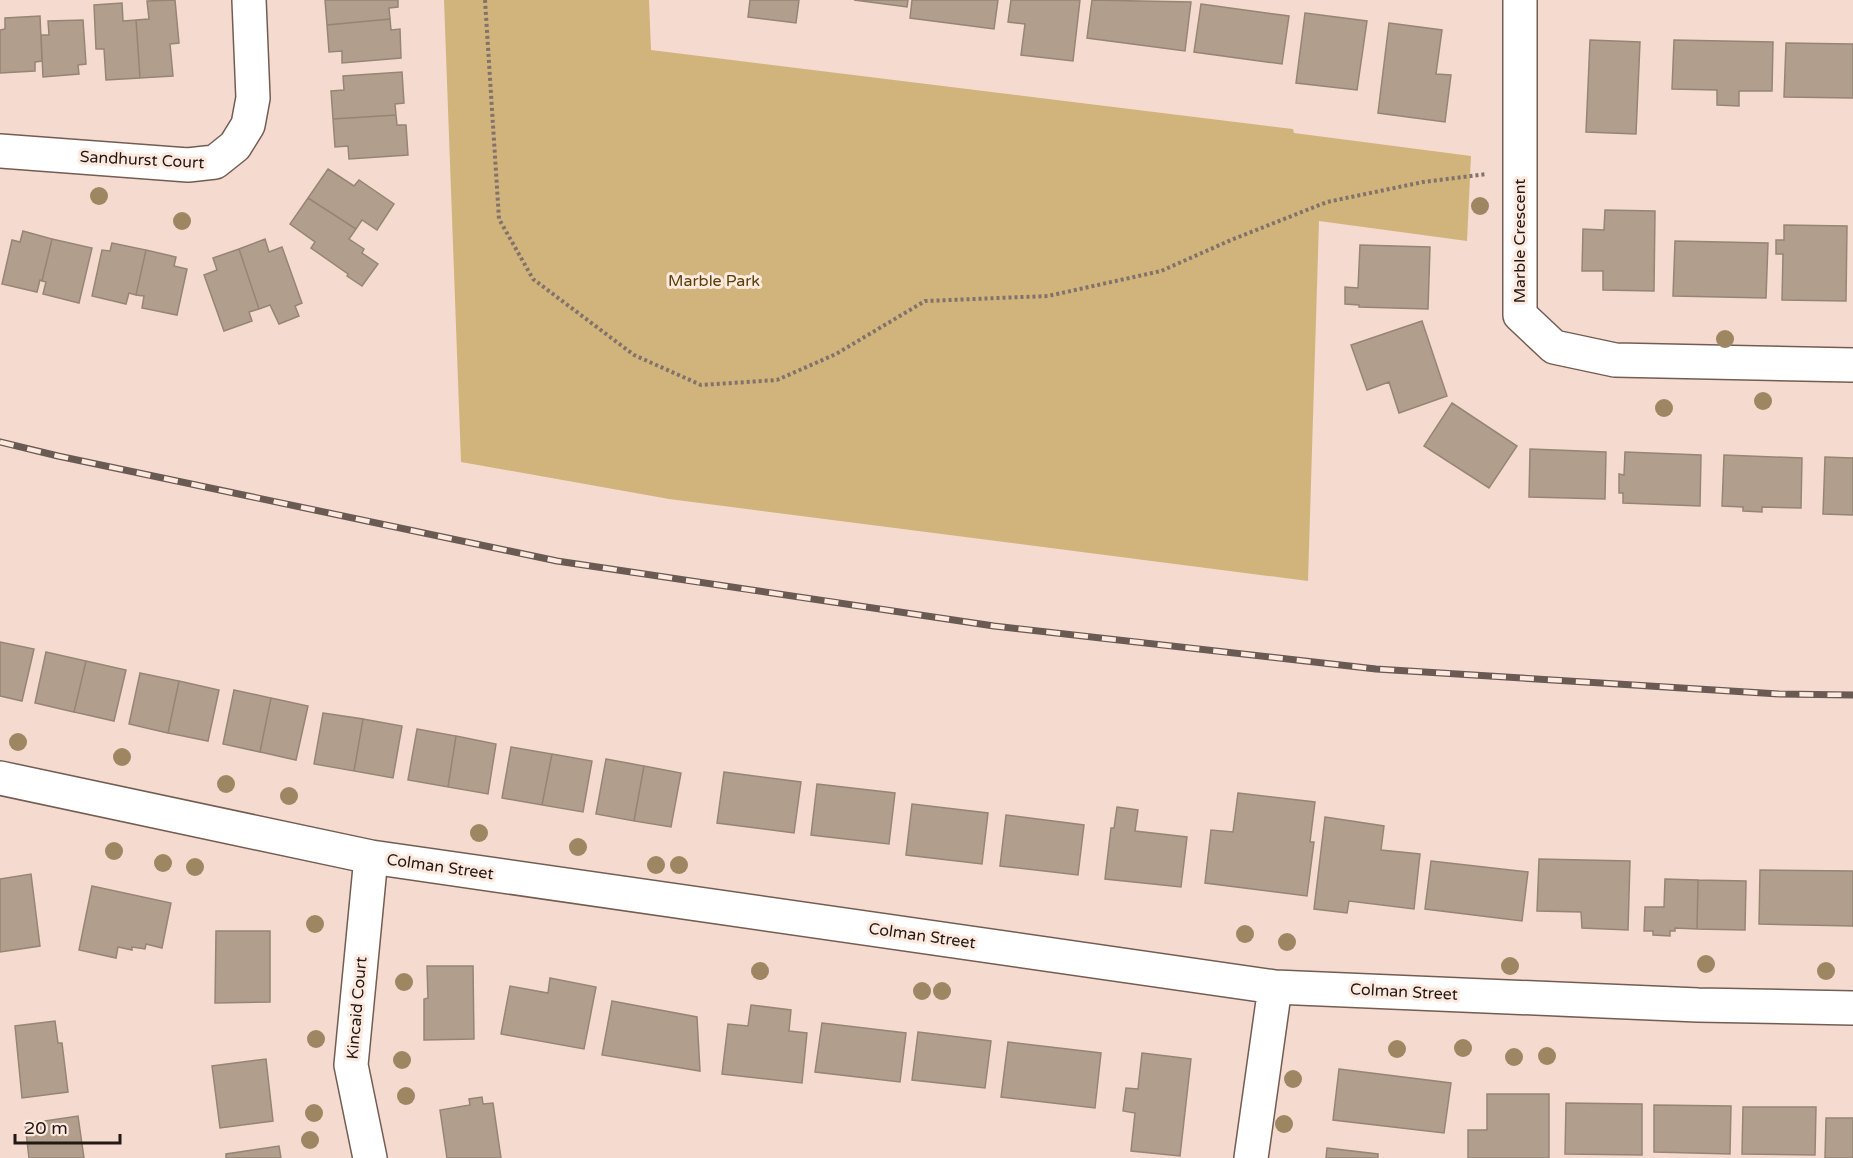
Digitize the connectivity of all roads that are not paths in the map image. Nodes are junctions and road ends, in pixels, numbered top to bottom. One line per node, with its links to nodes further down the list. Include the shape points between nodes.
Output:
1 (249, 0): 3 (street, Sandhurst Court, via 253,98 248,125 235,146 215,162 188,165)
2 (1520, 0): 4 (street, Marble Crescent, via 1520,315 1554,347 1615,360)
3 (0, 151)
4 (1853, 365)
5 (0, 778): 6 (street, Colman Street)
6 (371, 857): 7 (street, Colman Street); 9 (street, Kincaid Court, via 351,1065)
7 (1275, 987): 8 (street, Colman Street); 10 (street)
8 (1853, 1008)
9 (370, 1158)
10 (1251, 1158)

